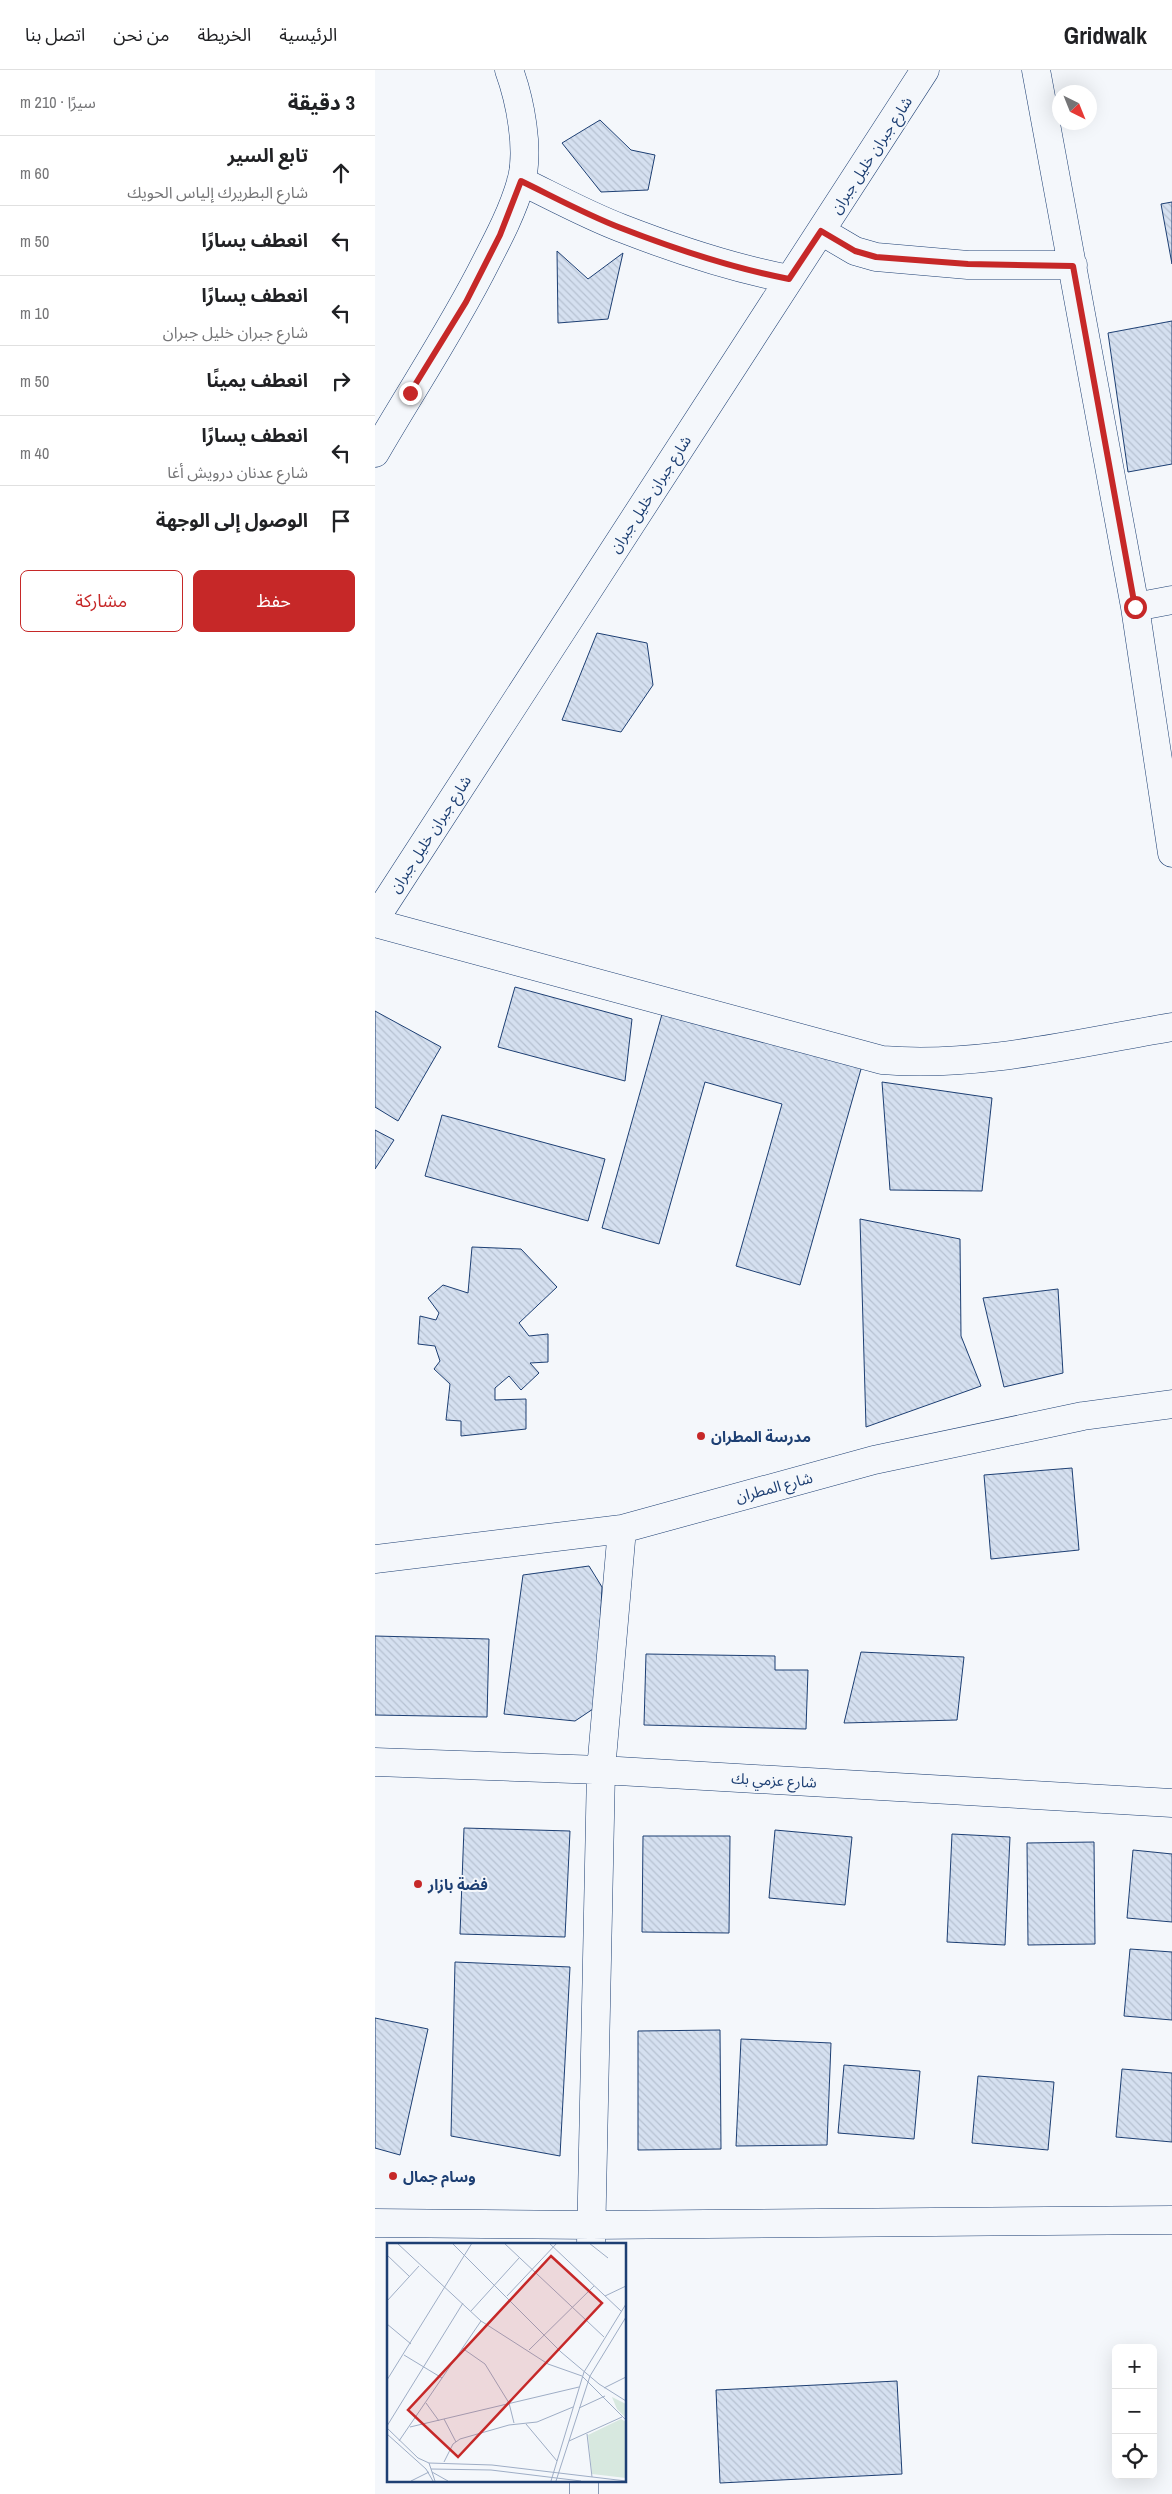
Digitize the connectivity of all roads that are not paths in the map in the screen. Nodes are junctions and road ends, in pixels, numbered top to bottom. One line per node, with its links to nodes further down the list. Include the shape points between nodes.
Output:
1 (509, 70): 4 (street, via 517,91 524,134)
2 (925, 70): 5 (street, شارع جبران خليل جبران)
3 (1036, 70): 6 (street)
4 (521, 181): 7 (street, via 620,228 757,273); 8 (street, via 500,235 466,302)
5 (821, 231): 6 (street, via 855,251 876,257 968,264); 7 (street, شارع جبران خليل جبران)
6 (1073, 266): 10 (street)
7 (789, 279): 12 (street, شارع جبران خليل جبران)
8 (375, 453)
9 (1172, 600): 10 (street)
10 (1135, 607): 11 (street)
11 (1172, 853)
12 (375, 919)
13 (375, 923): 14 (street, via 882,1060 915,1063 1020,1055)
14 (1172, 1027)
15 (1172, 1404): 16 (street, شارع المطران, via 1083,1416 874,1460)
16 (622, 1528): 17 (street, شارع المطران); 19 (street)
17 (375, 1559)
18 (375, 1762): 19 (street, شارع عزمي بك)
19 (601, 1770): 20 (street, شارع عزمي بك); 23 (street)
20 (1172, 1803)
21 (1172, 2220): 23 (street)
22 (375, 2223): 23 (street)
23 (591, 2235)

